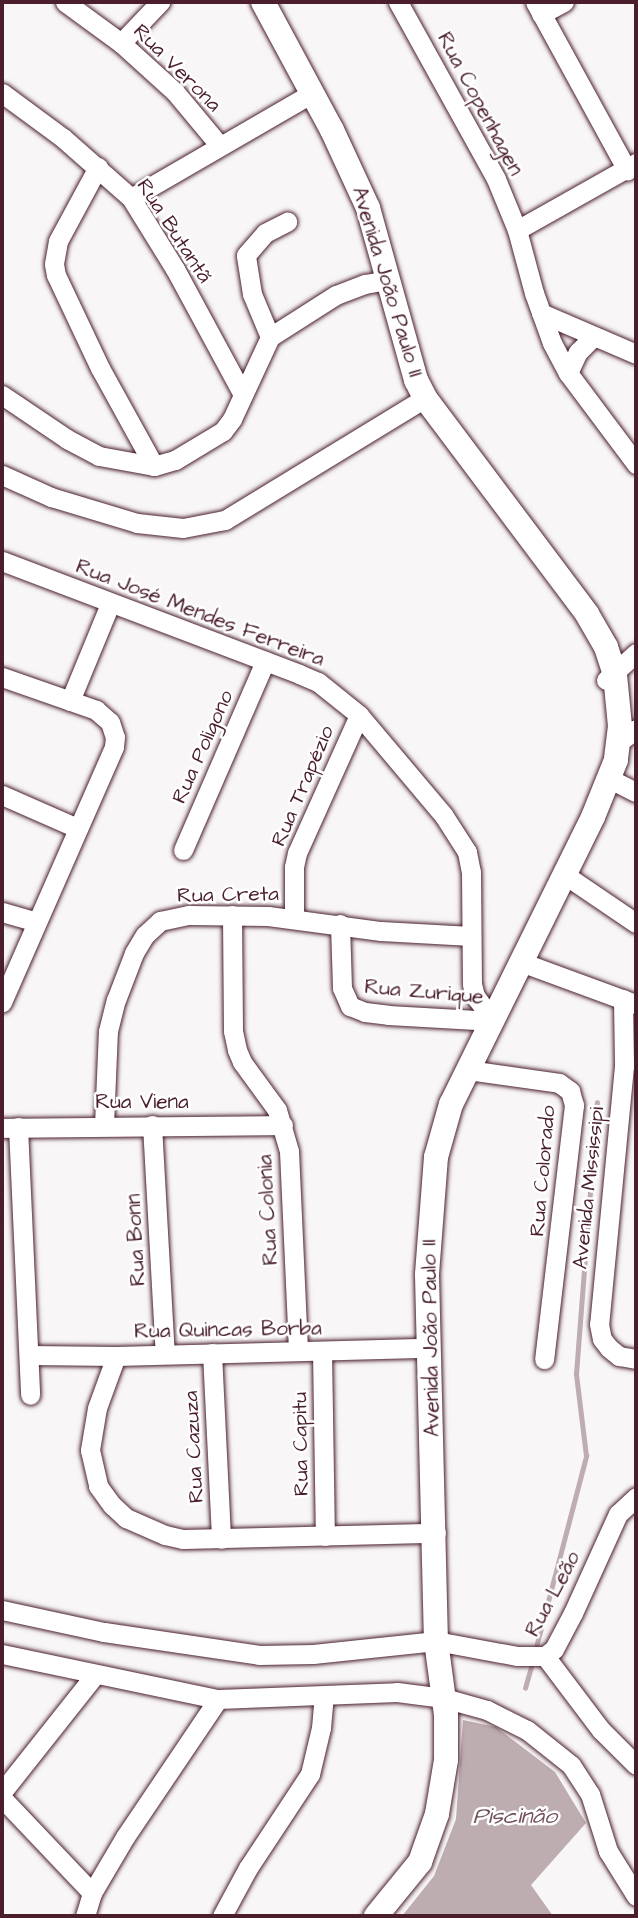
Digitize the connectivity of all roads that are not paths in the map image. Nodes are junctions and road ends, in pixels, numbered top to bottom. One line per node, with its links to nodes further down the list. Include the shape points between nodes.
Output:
1 (65, 2): 7 (street, Rua Verona)
2 (160, 2): 7 (street)
3 (263, 2): 8 (main road, Avenida João Paulo II)
4 (398, 2): 15 (street, Rua Copenhagen, via 485,158)
5 (564, 2): 6 (street)
6 (538, 8): 11 (street)
7 (121, 43): 10 (street, Rua Verona, via 175,92)
8 (312, 93): 10 (street); 16 (main road, Avenida João Paulo II, via 368,208)
9 (4, 102): 12 (street, Rua Butantã)
10 (220, 146): 13 (street)
11 (632, 166): 15 (street)
12 (98, 167): 13 (street, Rua Butantã); 26 (street, via 58,241 55,275)
13 (131, 198): 23 (street, Rua Butantã)
14 (287, 222): 18 (street, via 265,233 246,255 252,293)
15 (517, 230): 17 (street, Rua Copenhagen)
16 (388, 280): 18 (street, via 336,295); 24 (main road, Avenida João Paulo II, via 409,361)
17 (541, 313): 19 (street); 21 (street, Rua Copenhagen)
18 (270, 337): 23 (street)
19 (593, 337): 20 (street); 21 (street, via 578,352)
20 (636, 354)
21 (568, 373): 25 (street, Rua Copenhagen)
22 (2, 395): 26 (street, via 99,456)
23 (243, 395): 26 (street, via 232,419 214,439)
24 (425, 398): 27 (street, via 225,520 194,526 137,523 51,497); 33 (main road, Avenida João Paulo II, via 587,614)
25 (636, 464)
26 (154, 466)
27 (2, 475)
28 (2, 561): 29 (street, Rua José Mendes Ferreira)
29 (110, 604): 31 (street, Rua José Mendes Ferreira); 34 (street)
30 (636, 653): 33 (street)
31 (265, 661): 35 (street, Rua José Mendes Ferreira, via 318,682); 41 (street, Rua Poligono)
32 (2, 677): 34 (street)
33 (611, 678): 36 (main road, Avenida João Paulo II); 37 (main road, Avenida João Paulo II)
34 (70, 701): 40 (street, via 102,715 115,737)
35 (359, 715): 45 (street, Rua Trapézio, via 297,853); 49 (street, Rua José Mendes Ferreira, via 461,839 471,872)
36 (628, 736): 37 (main road, Avenida João Paulo II)
37 (608, 778): 38 (street); 42 (main road, Avenida João Paulo II)
38 (636, 792)
39 (2, 795): 40 (street)
40 (77, 828): 46 (street)
41 (183, 850)
42 (565, 875): 47 (street); 50 (main road, Avenida João Paulo II)
43 (2, 912): 46 (street)
44 (232, 915): 45 (street, Rua Creta); 55 (street, Rua Creta, via 172,917 153,925 145,935 124,978 108,1031); 57 (street, Rua Colonia, via 237,1050)
45 (294, 918): 48 (street, Rua Creta)
46 (37, 922): 51 (street)
47 (636, 923)
48 (340, 924): 49 (street, Rua Creta); 53 (street, Rua Zurique, via 342,988 350,1006 388,1015)
49 (471, 936): 53 (street, Rua José Mendes Ferreira, via 475,996)
50 (521, 962): 52 (street); 53 (main road, Avenida João Paulo II)
51 (2, 1002)
52 (630, 1002): 67 (street, Avenida Mississipi, via 599,1324 609,1348 619,1356)
53 (494, 1021): 54 (main road, Avenida João Paulo II)
54 (468, 1070): 59 (main road, Avenida João Paulo II, via 451,1104 436,1157 427,1275); 66 (street, Rua Colorado, via 559,1083 570,1091 574,1105)
55 (104, 1125): 56 (street, Rua Viena); 58 (street, Rua Viena)
56 (152, 1125): 57 (street, Rua Viena); 63 (street, Rua Bonn)
57 (283, 1125): 60 (street, Rua Colonia, via 292,1173)
58 (10, 1127): 64 (street)
59 (428, 1348): 61 (street, Rua Quincas Borba); 70 (main road, Avenida João Paulo II)
60 (298, 1350): 61 (street, Rua Quincas Borba); 62 (street, Rua Quincas Borba)
61 (322, 1351): 71 (street, Rua Capitu)
62 (212, 1353): 63 (street, Rua Quincas Borba); 72 (street, Rua Cazuza)
63 (165, 1354): 65 (street, Rua Quincas Borba)
64 (29, 1355): 65 (street, Rua Quincas Borba); 68 (street)
65 (116, 1356): 72 (street, via 92,1432 91,1465 98,1486 126,1518 144,1527 183,1539)
66 (544, 1359)
67 (636, 1359)
68 (30, 1395)
69 (636, 1497): 76 (street, Rua Leão, via 618,1514 554,1649)
70 (436, 1533): 71 (street); 74 (main road, Avenida João Paulo II)
71 (325, 1536): 72 (street)
72 (221, 1539)
73 (2, 1610): 74 (street, Rua Leão, via 104,1632 259,1655)
74 (437, 1648): 76 (street, Rua Leão); 78 (main road, Avenida João Paulo II)
75 (2, 1654): 77 (street)
76 (545, 1656): 81 (street, via 601,1730)
77 (94, 1676): 80 (street); 82 (street)
78 (443, 1691): 79 (street); 84 (street, via 527,1730 571,1765 590,1794 608,1851); 87 (main road, Avenida João Paulo II, via 446,1760 437,1814 420,1862)
79 (324, 1696): 80 (street); 86 (street, via 310,1774)
80 (218, 1699): 83 (street)
81 (636, 1765)
82 (2, 1795): 83 (street)
83 (92, 1893): 85 (street)
84 (636, 1896)
85 (85, 1916)
86 (222, 1916)
87 (376, 1916)

